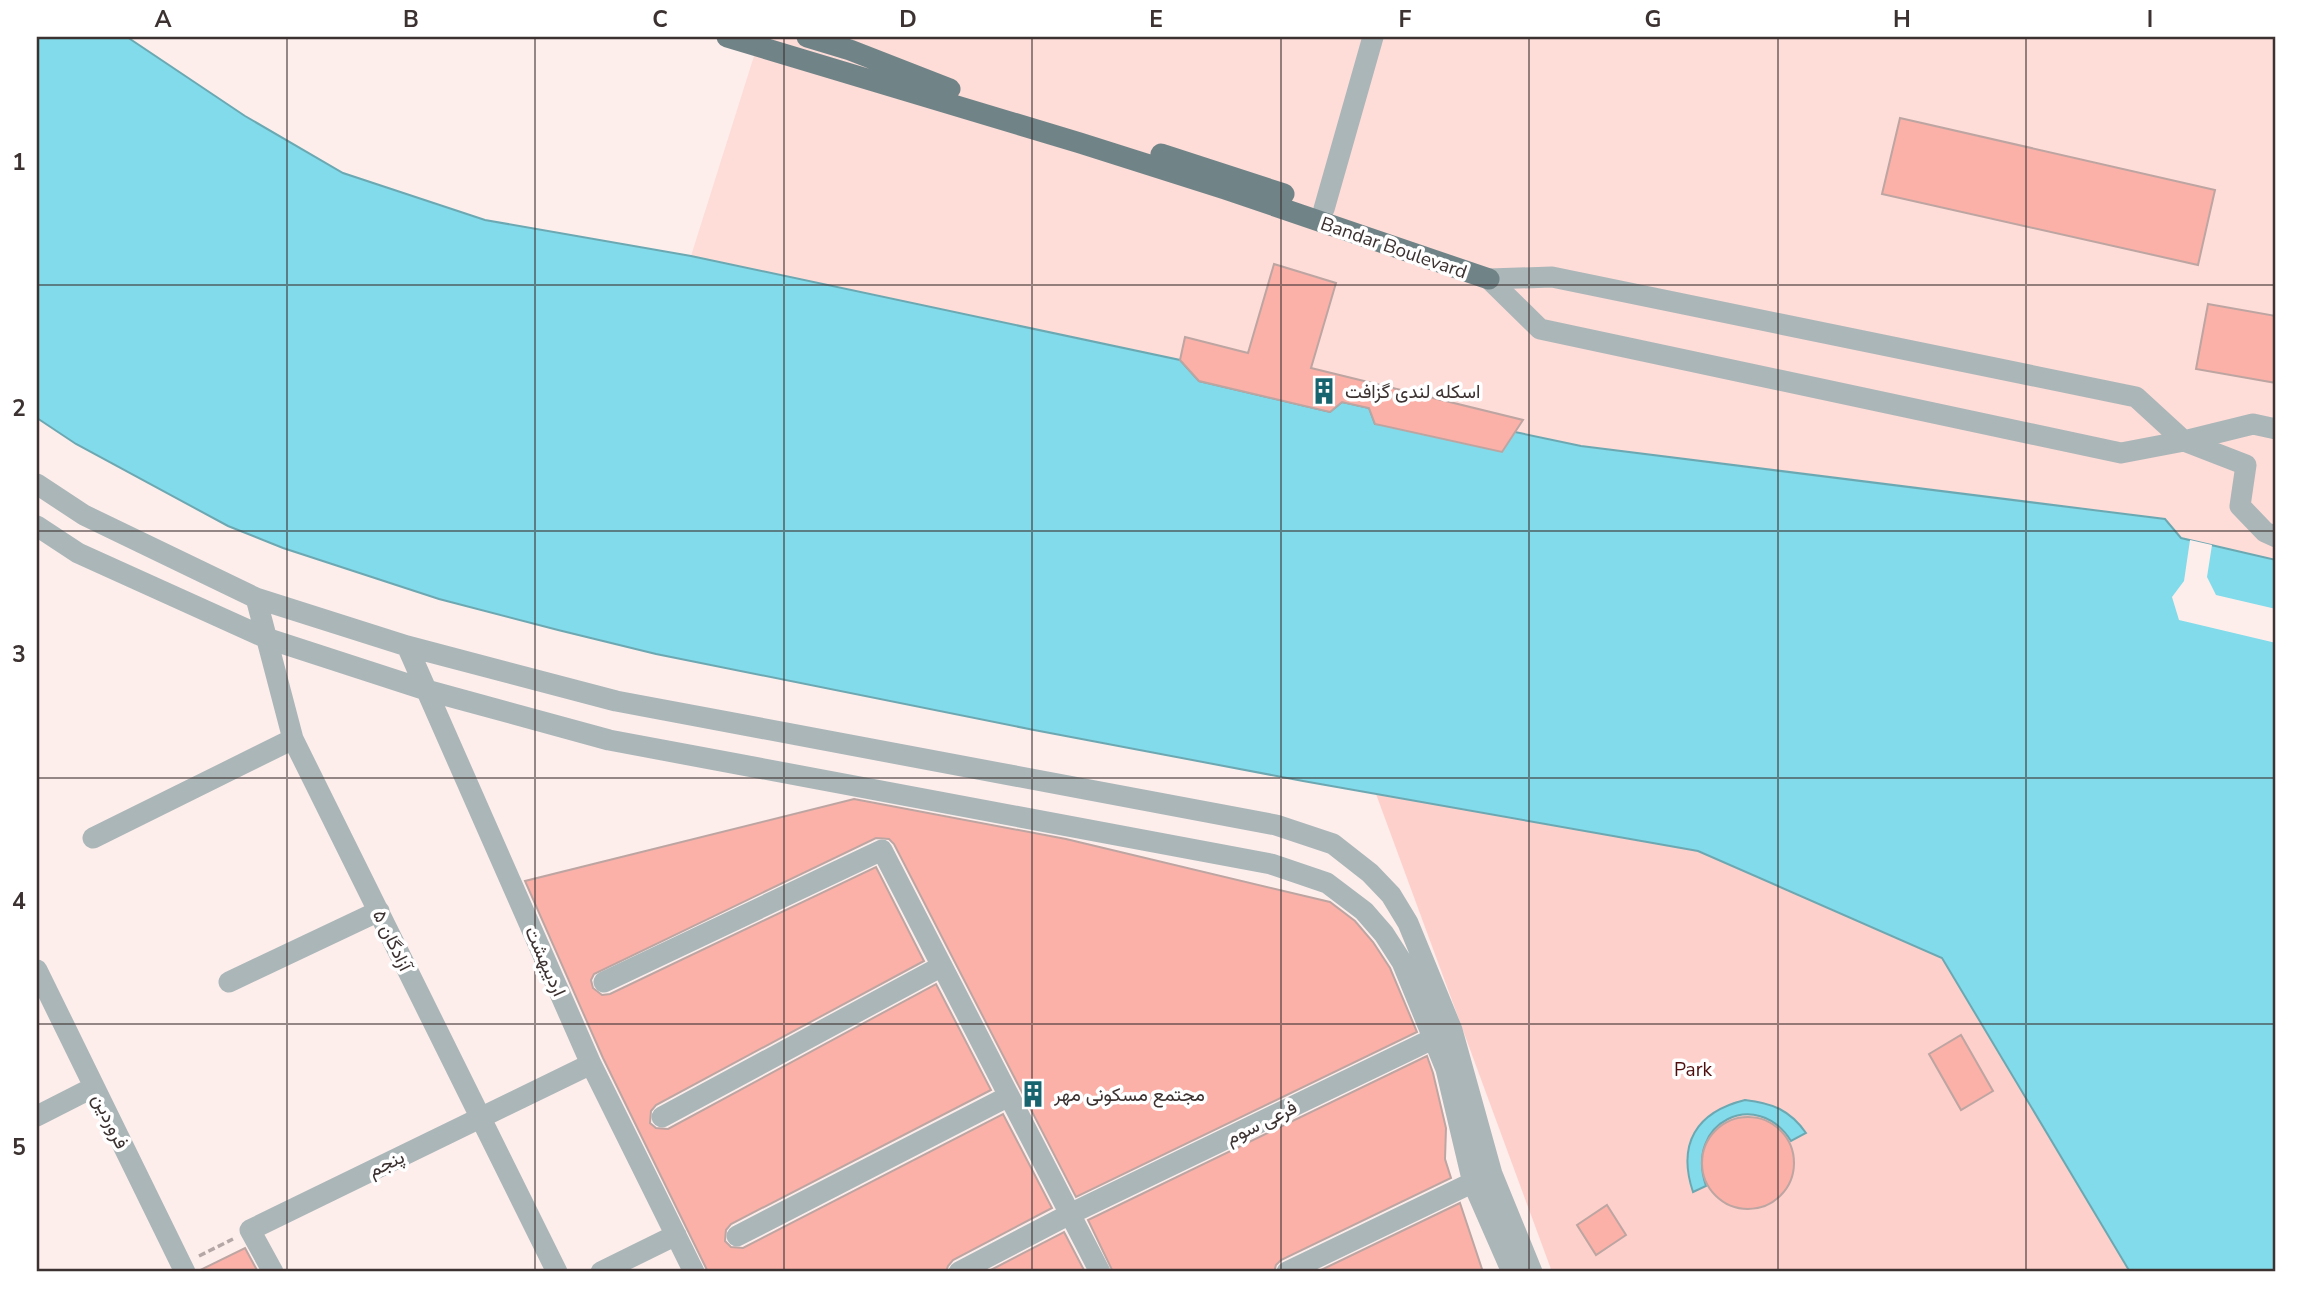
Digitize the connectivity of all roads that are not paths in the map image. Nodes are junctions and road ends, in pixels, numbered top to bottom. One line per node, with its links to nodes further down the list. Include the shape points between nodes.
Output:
1 (727, 37): 5 (main road, Bandar Boulevard, via 1225,189)
2 (807, 37): 4 (main road, Bandar Boulevard, via 937,85 1230,175)
3 (1373, 37): 4 (street)
4 (1324, 209): 5 (main road, Bandar Boulevard)
5 (1489, 279): 7 (street, via 1552,277 2136,397); 7 (street, via 1540,329 2121,453)
6 (2276, 429): 7 (street, via 2253,424)
7 (2184, 441): 10 (street, via 2246,465 2240,506)
8 (37, 484): 11 (street, via 84,515)
9 (37, 526): 12 (street, via 78,554)
10 (2276, 537)
11 (256, 598): 12 (street, آزادگان ۵); 13 (street)
12 (266, 638): 14 (street); 15 (street, آزادگان ۵)
13 (407, 646): 14 (street, اردیبهشت); 22 (street, via 615,701 1276,825 1333,845 1391,895 1408,923)
14 (426, 690): 23 (street, اردیبهشت); 29 (street, via 610,740 1271,864 1327,883 1364,911 1402,962 1446,1069)
15 (293, 739): 16 (street); 17 (street, آزادگان ۵)
16 (93, 838)
17 (379, 911): 20 (street); 27 (street, آزادگان ۵)
18 (942, 966): 21 (street, via 882,850); 25 (street); 28 (street)
19 (37, 970): 24 (street, فروردین)
20 (229, 982)
21 (604, 982)
22 (1452, 1030): 29 (street); 30 (street, فرعی سوم)
23 (591, 1064): 27 (street, پنجم); 31 (street, اردیبهشت)
24 (94, 1087): 26 (street); 33 (street, فروردین)
25 (1009, 1096): 30 (street); 32 (street)
26 (37, 1116)
27 (480, 1117): 34 (street, پنجم, via 250,1230); 35 (street, آزادگان ۵)
28 (662, 1117)
29 (1483, 1178): 40 (street); 41 (street); 42 (street)
30 (1070, 1214): 38 (street, فرعی سوم); 39 (street)
31 (676, 1235): 36 (street); 37 (street, اردیبهشت)
32 (737, 1236)
33 (177, 1270)
34 (273, 1272)
35 (557, 1272)
36 (601, 1272)
37 (694, 1272)
38 (959, 1272)
39 (1100, 1272)
40 (1287, 1272)
41 (1512, 1272)
42 (1532, 1272)

